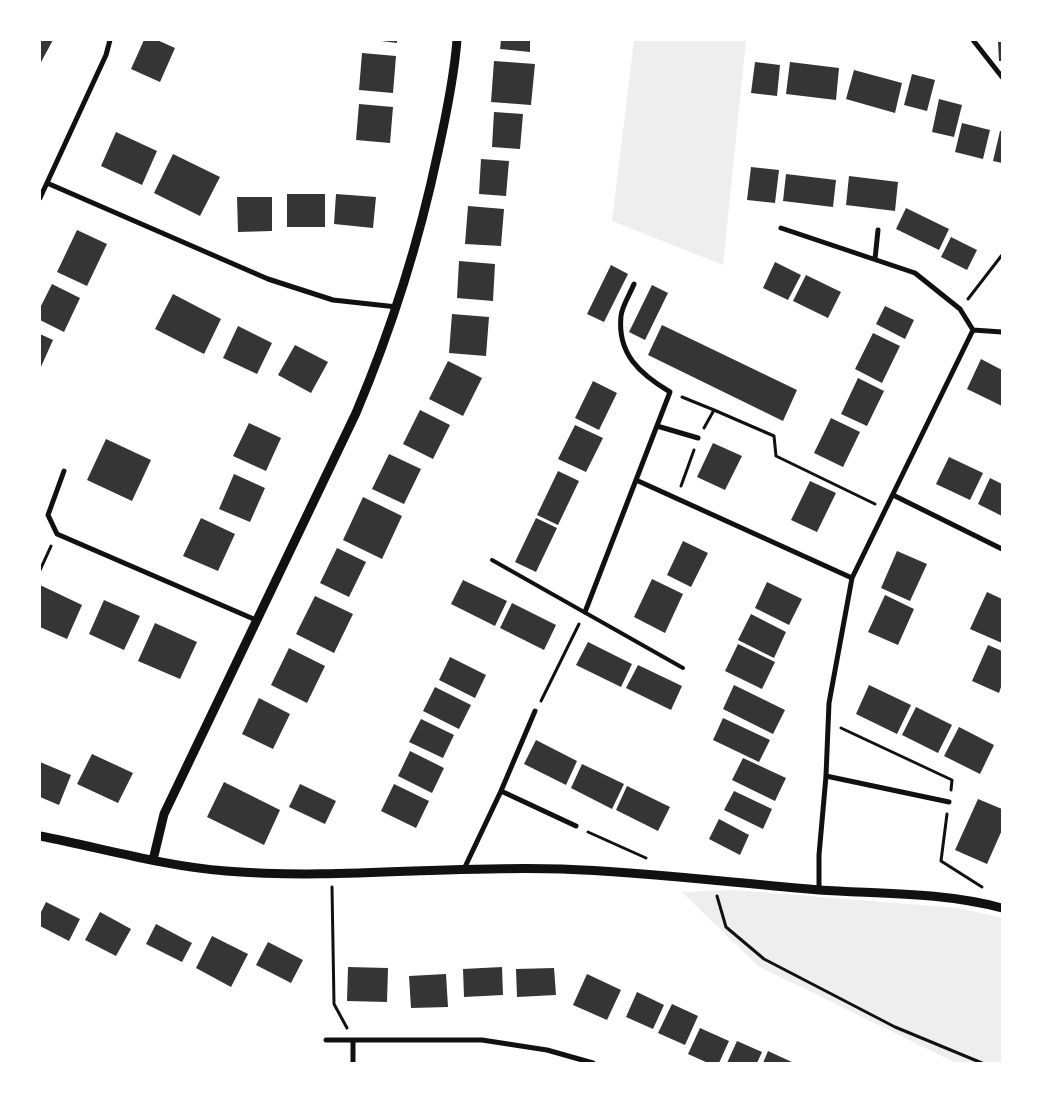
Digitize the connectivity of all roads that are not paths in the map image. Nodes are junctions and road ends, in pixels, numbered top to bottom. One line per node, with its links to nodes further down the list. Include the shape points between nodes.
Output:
1 (110, 40): 5 (street)
2 (457, 40): 11 (street, via 423,221)
3 (973, 40): 4 (street)
4 (1002, 77)
5 (47, 183): 6 (street); 11 (street, via 268,279 333,300)
6 (40, 198)
7 (781, 228): 9 (street)
8 (878, 230): 9 (street)
9 (875, 259): 12 (street, via 915,273 960,309)
10 (634, 284): 14 (street, via 621,316 624,348 646,378 670,392)
11 (397, 307): 23 (street, via 356,413)
12 (973, 330): 13 (street); 18 (street)
13 (1002, 332)
14 (657, 426): 15 (street); 17 (street)
15 (698, 438)
16 (64, 471): 23 (street, via 48,515 57,534)
17 (636, 480): 21 (street); 22 (street)
18 (894, 494): 19 (street); 21 (street)
19 (1002, 549)
20 (492, 560): 22 (lane)
21 (852, 578): 26 (street, via 829,702)
22 (585, 612): 24 (lane)
23 (256, 620): 31 (street, via 164,814)
24 (683, 668)
25 (535, 711): 27 (street)
26 (826, 776): 28 (street); 33 (street)
27 (501, 791): 29 (street); 32 (street)
28 (949, 802)
29 (576, 826)
30 (40, 836): 31 (street)
31 (153, 860): 32 (street, via 226,871 332,874)
32 (464, 869): 33 (street, via 561,869 716,879)
33 (819, 890): 34 (street, via 933,895)
34 (1002, 908)
35 (326, 1040): 36 (street)
36 (353, 1040): 37 (street); 38 (street, via 482,1040 547,1050)
37 (353, 1063)
38 (593, 1063)

